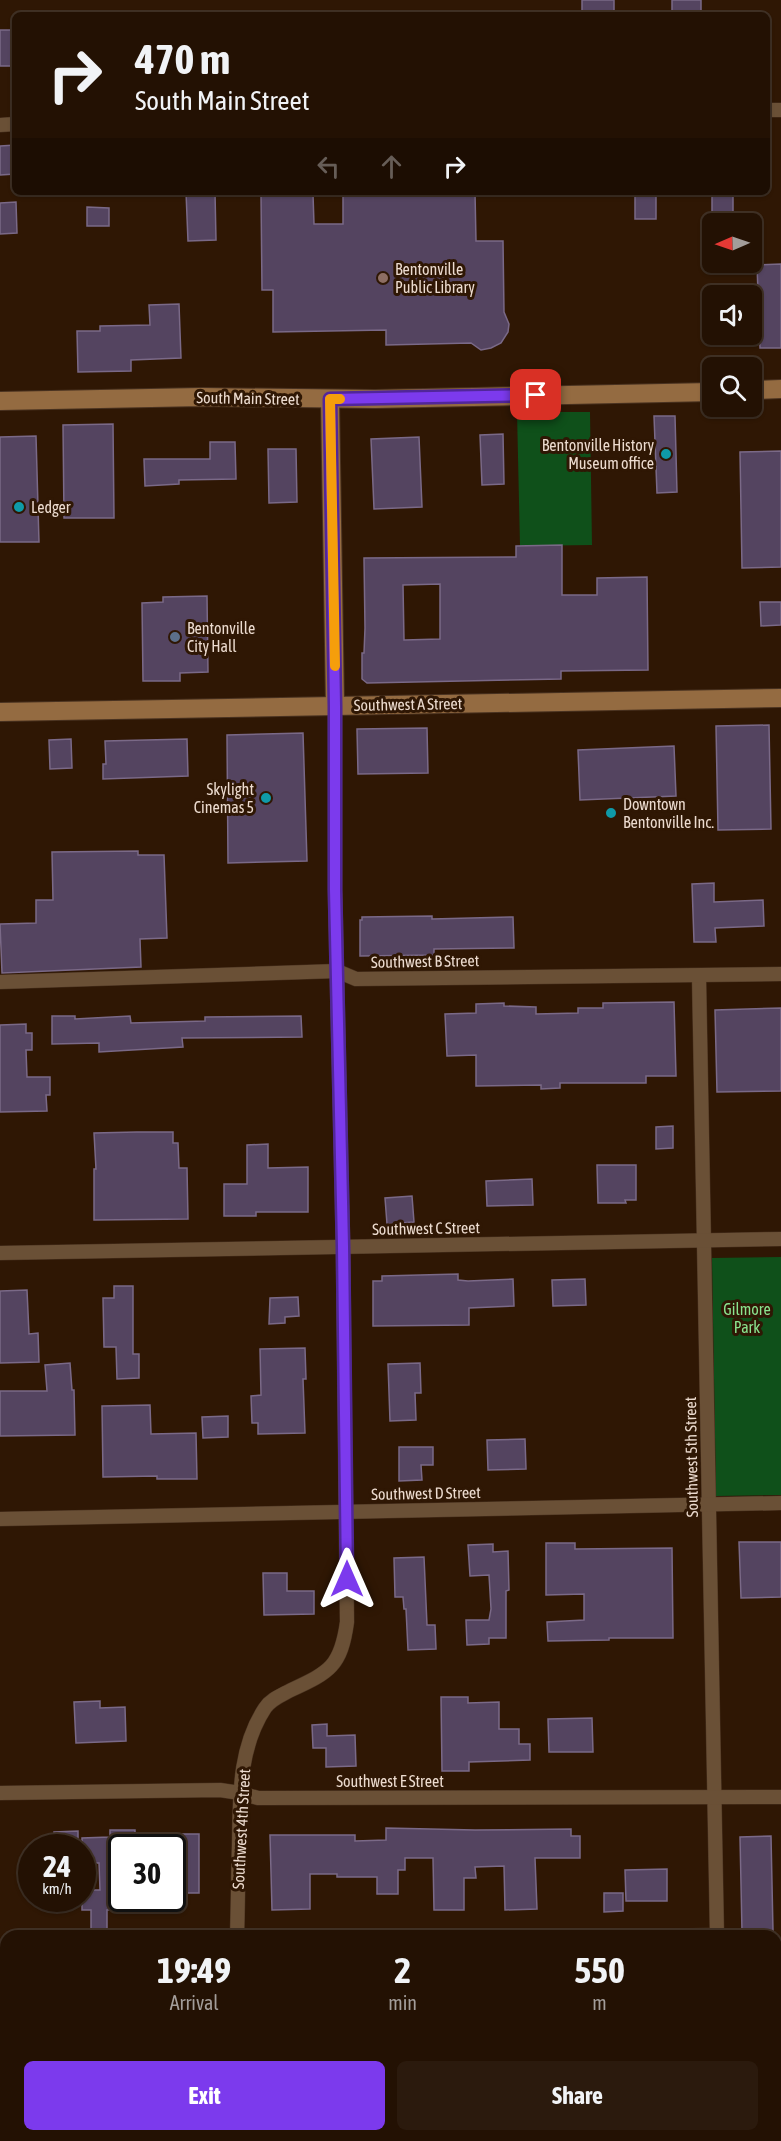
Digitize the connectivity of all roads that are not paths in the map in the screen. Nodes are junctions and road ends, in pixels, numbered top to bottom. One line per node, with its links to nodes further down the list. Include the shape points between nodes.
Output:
1 (781, 388): 2 (street)
2 (762, 389)
3 (702, 392): 4 (street, South Main Street)
4 (330, 399): 5 (street, South Main Street); 7 (street, Southwest 4th Street)
5 (0, 401)
6 (781, 698): 7 (street, Southwest A Street)
7 (335, 706): 8 (street, Southwest A Street); 9 (street, Southwest 4th Street)
8 (0, 712)
9 (337, 971): 11 (street, Southwest B Street, via 356,979); 12 (street, Southwest B Street); 15 (street, Southwest 4th Street)
10 (781, 974): 11 (street, Southwest B Street)
11 (699, 977): 14 (street, Southwest 5th Street)
12 (0, 982)
13 (781, 1239): 14 (street, Southwest C Street)
14 (704, 1240): 15 (street, Southwest C Street); 17 (street, Southwest 5th Street)
15 (343, 1246): 16 (street, Southwest C Street); 19 (street, Southwest 4th Street)
16 (0, 1253)
17 (709, 1503): 18 (street, Southwest D Street); 19 (street, Southwest D Street); 23 (street, Southwest 5th Street)
18 (781, 1503)
19 (347, 1511): 20 (street, Southwest D Street); 22 (street, Southwest 4th Street, via 347,1622 341,1654 326,1671 267,1706 246,1751)
20 (0, 1519)
21 (0, 1793): 22 (street, Southwest E Street)
22 (240, 1793): 23 (street, Southwest E Street, via 258,1798); 25 (street, Southwest 4th Street)
23 (714, 1797): 24 (street, Southwest E Street); 26 (street, Southwest 5th Street)
24 (781, 1797)
25 (237, 1930)
26 (717, 1930)

